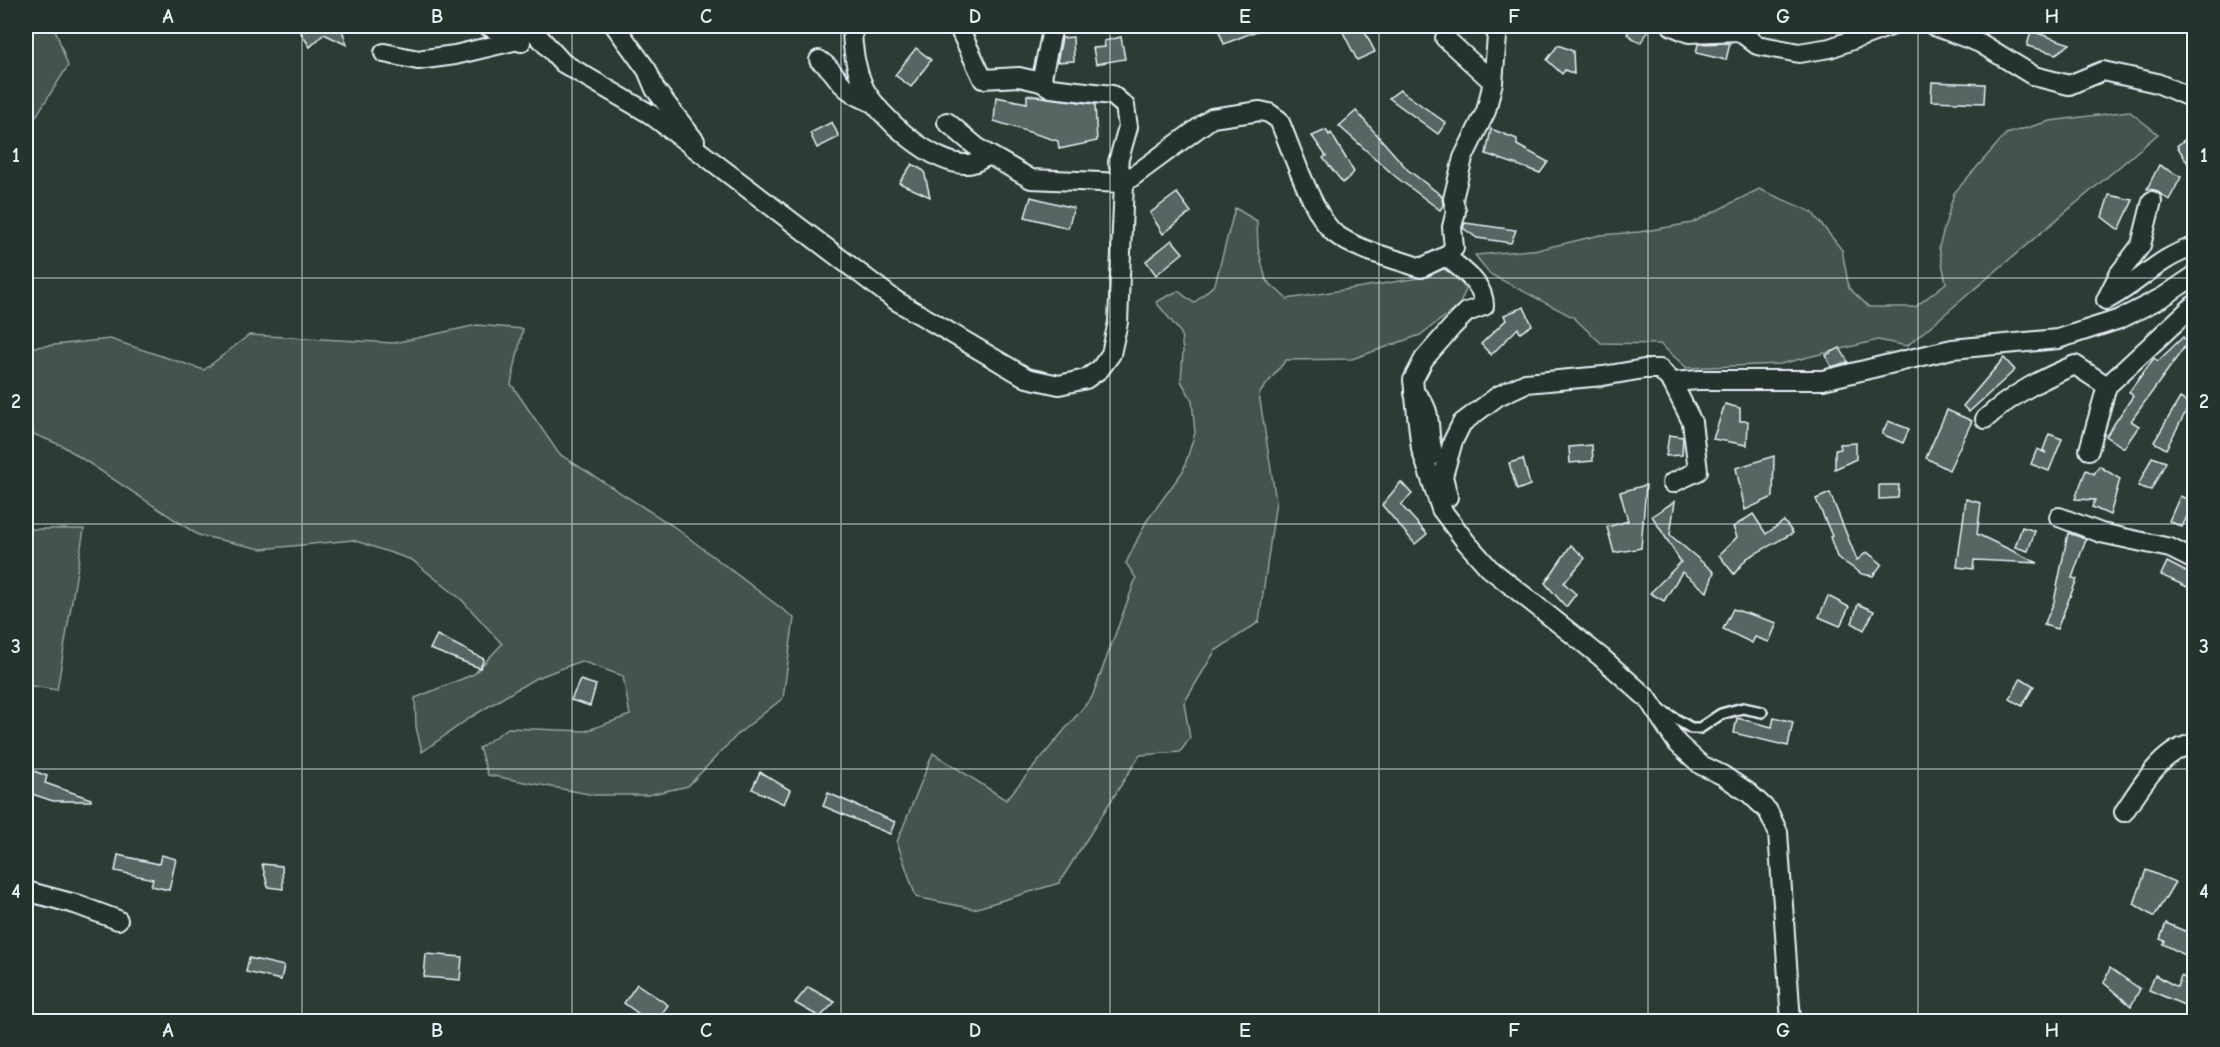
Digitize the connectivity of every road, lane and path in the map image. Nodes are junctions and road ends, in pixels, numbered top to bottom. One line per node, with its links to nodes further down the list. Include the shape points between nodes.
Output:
1 (488, 26): 12 (street)
2 (529, 26): 15 (street)
3 (615, 26): 21 (street)
4 (852, 26): 19 (street, via 852,50 864,88)
5 (958, 26): 16 (street, via 982,79 1019,77)
6 (1053, 26): 16 (street)
7 (1498, 26): 17 (street)
8 (1672, 26): 9 (street, via 1689,33 1739,31 1756,45 1799,53 1830,48)
9 (1891, 26)
10 (1934, 26): 18 (street, via 1980,43 2034,76 2069,85 2103,71 2157,83)
11 (1444, 38): 17 (street)
12 (518, 40): 13 (street, via 418,60); 15 (street)
13 (384, 53)
14 (819, 60): 19 (street, via 831,67 851,92)
15 (562, 63): 21 (street, via 650,114)
16 (1041, 82): 23 (street, via 1051,88 1112,95 1125,106 1128,127 1118,162)
17 (1493, 82): 26 (street, via 1486,111 1462,158 1453,199 1454,248)
18 (2194, 99)
19 (876, 105): 22 (street, via 886,120 923,148 958,163 970,164)
20 (947, 122): 22 (street)
21 (702, 153): 23 (street, via 895,300 1027,378 1059,386 1086,379 1111,354 1118,322)
22 (989, 155): 23 (street, via 1031,179)
23 (1124, 183): 26 (street, via 1212,118 1269,113 1279,120 1320,214 1334,233 1421,268)
24 (2152, 201): 25 (street, via 2141,245 2106,300 2126,290 2151,267)
25 (2194, 247)
26 (1446, 256): 31 (street, via 1478,283 1484,306 1467,312 1424,359 1413,380)
27 (2194, 276): 29 (street, via 2120,319 2058,339 1952,349 1823,380)
28 (2194, 305): 30 (street)
29 (1672, 382): 34 (street, via 1660,369 1644,369 1526,382 1498,396 1462,423); 35 (street, via 1692,422 1698,471)
30 (2107, 386): 32 (street, via 2075,365 2010,396); 33 (street)
31 (1414, 393): 34 (street, via 1424,401 1431,419 1432,448); 37 (street, via 1421,449 1441,509)
32 (1984, 419)
33 (2089, 450)
34 (1443, 476): 37 (street)
35 (1672, 483)
36 (2059, 517): 38 (street, via 2101,533 2170,548)
37 (1459, 533): 39 (street, via 1489,568 1601,657)
38 (2194, 560)
39 (1652, 705): 40 (lane, via 1691,728 1700,728 1721,714 1743,708); 45 (street, via 1677,743 1701,765 1749,793 1767,811 1778,832)
40 (1762, 712)
41 (2194, 744): 42 (street, via 2169,755)
42 (2124, 812)
43 (26, 891): 44 (street)
44 (118, 920)
45 (1791, 1022)

